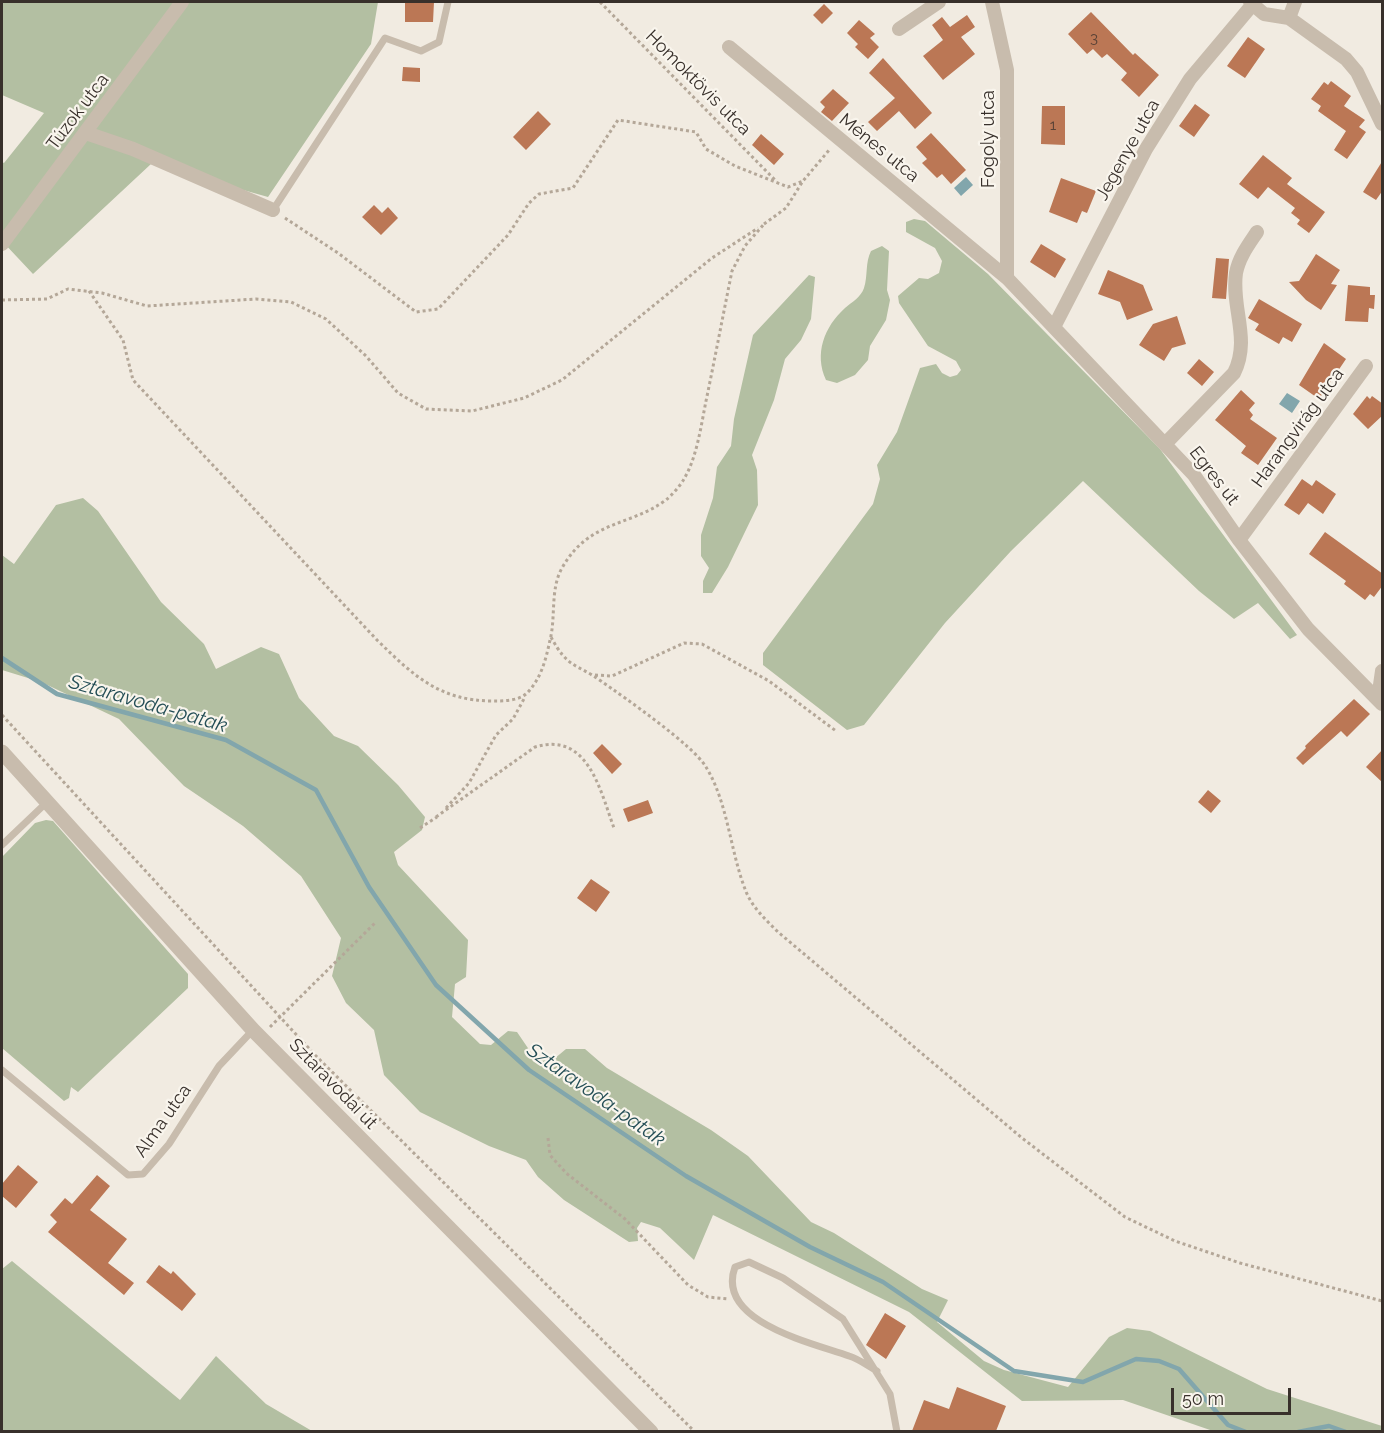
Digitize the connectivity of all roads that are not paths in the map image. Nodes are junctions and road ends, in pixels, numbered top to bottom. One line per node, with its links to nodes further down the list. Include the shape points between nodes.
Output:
1 (182, 2): 11 (street, Túzok utca)
2 (448, 2): 12 (lane, via 439,42 421,51 385,38)
3 (939, 2): 8 (street)
4 (992, 2): 15 (street, Fogoly utca, via 1006,70)
5 (1295, 2): 7 (street)
6 (1251, 3): 7 (street, via 1264,14); 16 (street, Jegenye utca, via 1190,79 1146,149)
7 (1289, 18): 10 (street, via 1346,59 1357,72)
8 (899, 29)
9 (729, 47): 15 (street, Ménes utca)
10 (1383, 124)
11 (86, 133): 12 (street, via 133,149); 14 (street, Túzok utca)
12 (273, 210)
13 (1257, 232): 18 (street, via 1236,273 1243,340 1239,364)
14 (2, 244)
15 (1007, 278): 16 (street, Egres út)
16 (1054, 327): 18 (street, Egres út)
17 (1366, 366): 19 (street, Harangvirág utca)
18 (1165, 444): 19 (street, Egres út, via 1194,475)
19 (1239, 540): 21 (street, Egres út, via 1308,629)
20 (1383, 671): 21 (street)
21 (1380, 702)
22 (2, 752): 23 (street, Sztaravodai út)
23 (46, 803): 24 (lane); 25 (street, Sztaravodai út)
24 (2, 845)
25 (257, 1034): 26 (lane, Alma utca, via 219,1066 169,1144 143,1174 128,1175); 28 (street, Sztaravodai út)
26 (2, 1070)
27 (878, 1371): 27 (lane, via 851,1356 806,1344 746,1312 731,1279 735,1267 749,1262 783,1278 843,1319); 29 (lane, via 890,1394)
28 (651, 1431)
29 (897, 1431)

